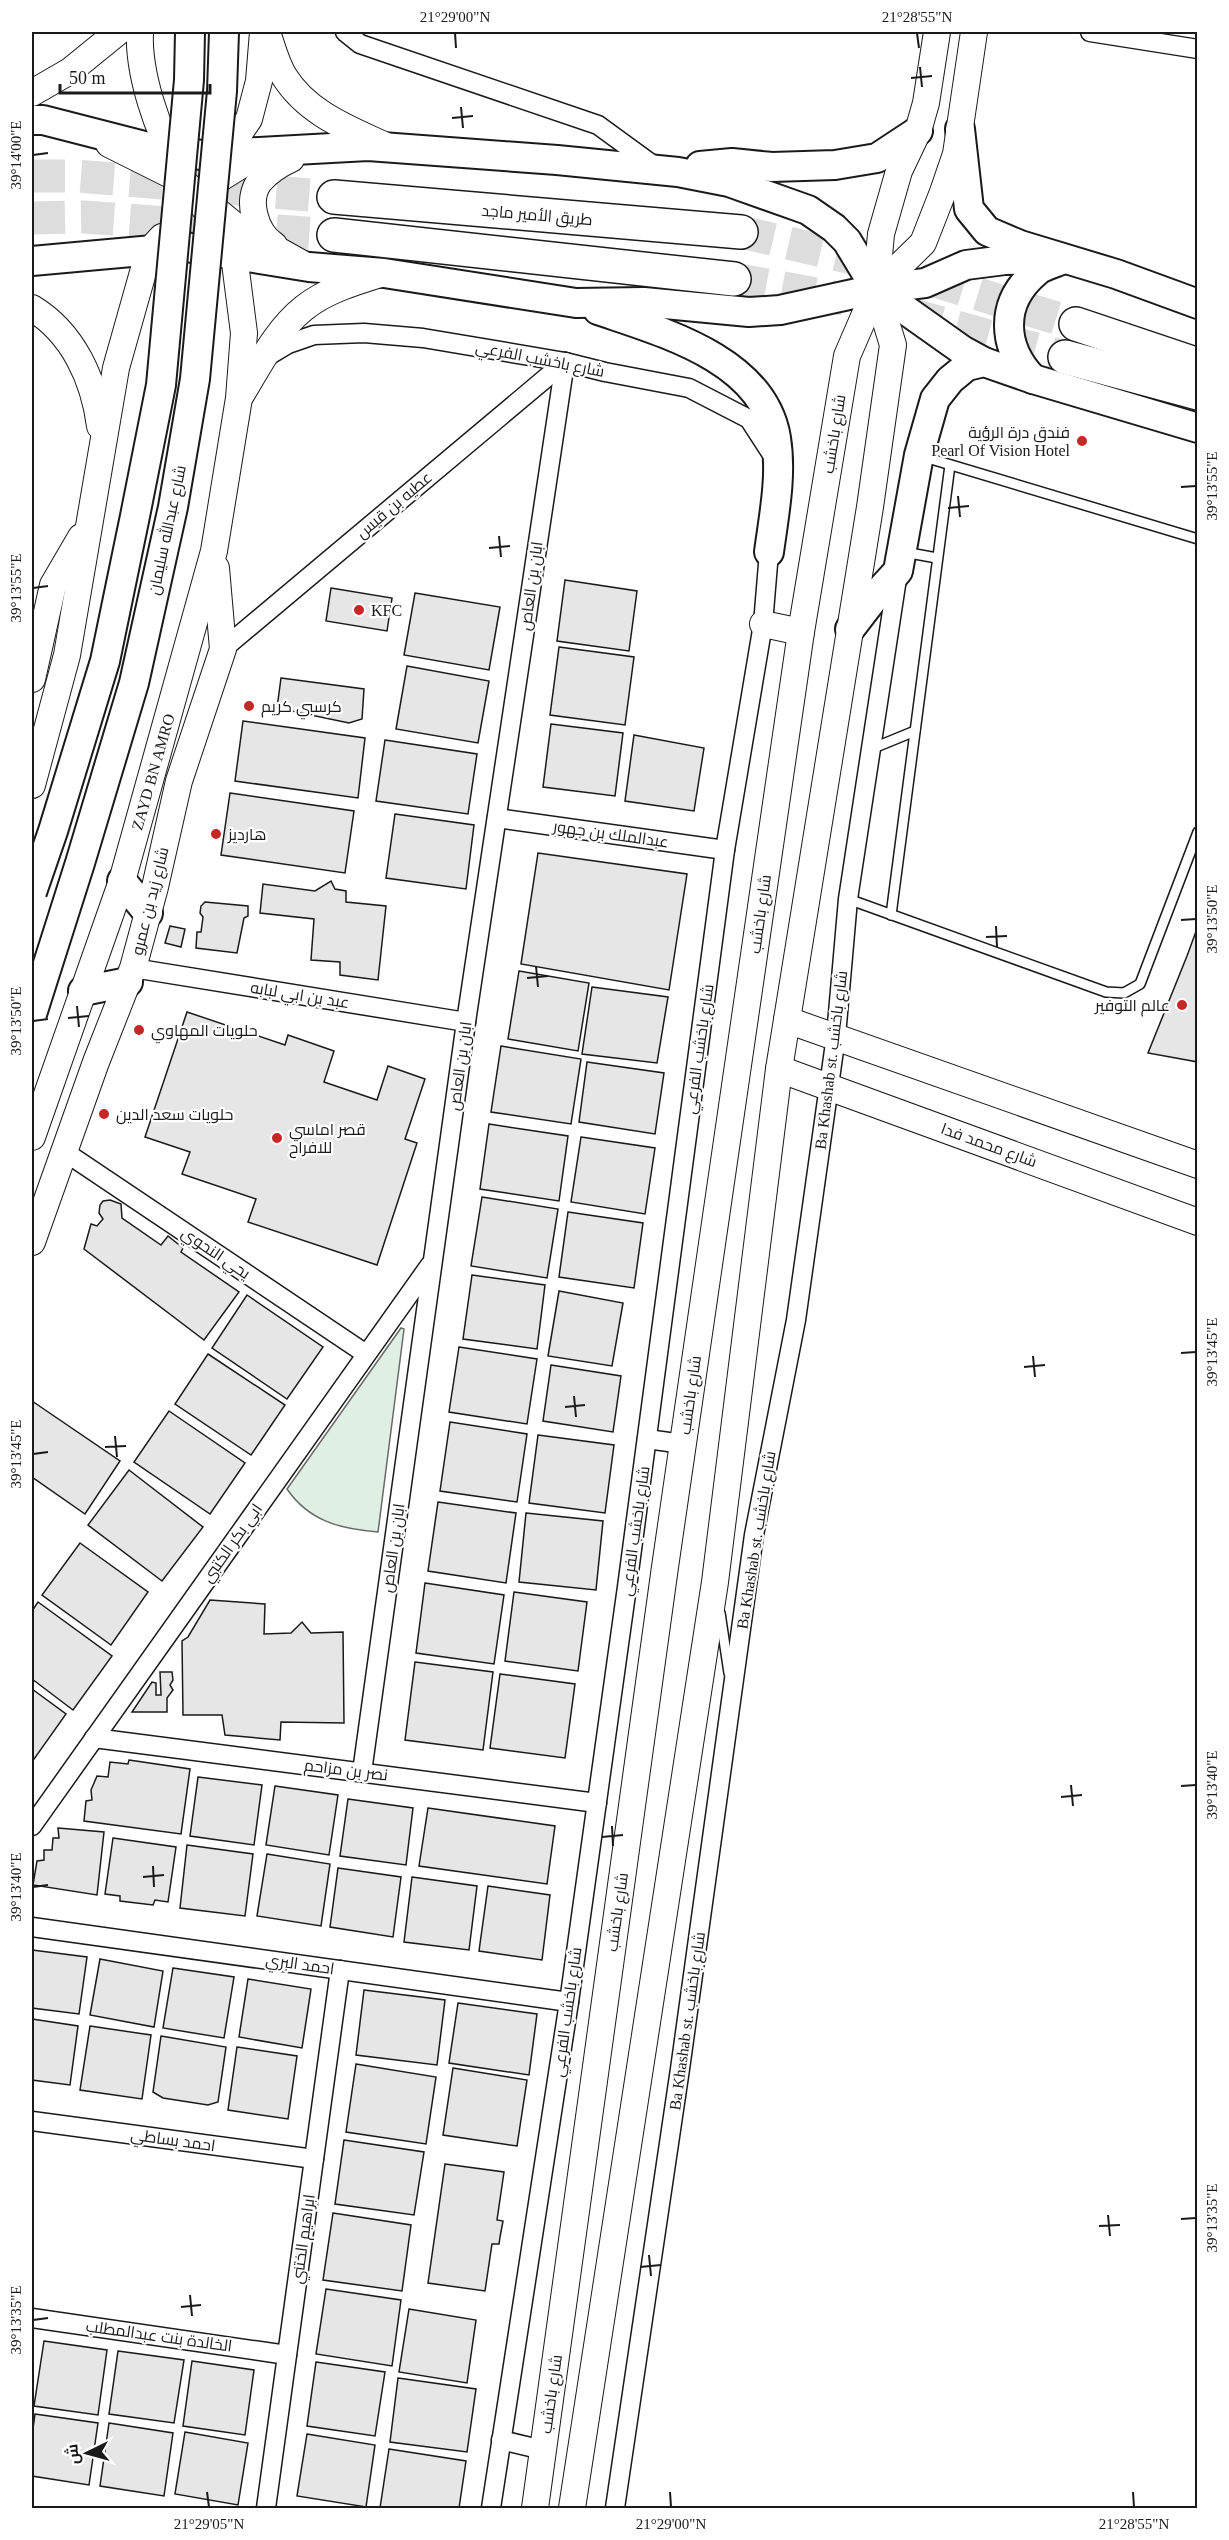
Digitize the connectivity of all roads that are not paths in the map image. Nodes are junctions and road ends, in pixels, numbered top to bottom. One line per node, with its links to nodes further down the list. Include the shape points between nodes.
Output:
1 (118, 32): 12 (main road, via 70,71)
2 (140, 32): 19 (main road, via 139,49 148,90)
3 (190, 32): 70 (main road, شارع عبدالله سليمان, bridge, via 161,385 105,661)
4 (224, 32): 76 (main road, شارع عبدالله سليمان, bridge, via 195,379 173,507 134,682)
5 (265, 32): 17 (main road, via 282,74 297,95 330,121); 20 (main road, via 249,119)
6 (345, 32): 21 (street, via 360,44 598,125)
7 (937, 32): 15 (main road, شارع باخشب)
8 (974, 32): 14 (main road, شارع باخشب)
9 (1090, 32): 10 (street)
10 (1118, 34): 11 (street)
11 (1197, 48)
12 (32, 93)
13 (32, 120): 16 (main road)
14 (960, 129): 29 (main road, via 969,209 987,231); 34 (main road, شارع باخشب, via 956,154 923,243)
15 (918, 131): 21 (main road, via 877,158 846,163 772,167 706,164); 34 (main road, شارع باخشب, via 899,171 881,234)
16 (86, 132): 19 (main road); 22 (main road, via 183,181)
17 (389, 147): 18 (main road); 21 (main road)
18 (317, 150): 20 (main road); 22 (main road, via 243,165); 31 (main road, via 280,164 259,182 254,200 257,225 267,240)
19 (169, 151): 20 (main road); 22 (main road)
20 (227, 154): 22 (main road)
21 (669, 171): 34 (main road, via 729,182 808,210 847,241)
22 (195, 193): 26 (main road, via 186,211); 27 (main road); 28 (main road, via 153,233); 31 (main road, via 238,228)
23 (334, 197): 24 (highway, طريق الأمير ماجد)
24 (741, 232)
25 (334, 235): 33 (highway)
26 (148, 251): 27 (main road, via 186,247); 28 (main road); 48 (main road, via 126,327)
27 (234, 255): 31 (main road); 46 (main road, ZAYD BN AMRO, via 244,333)
28 (72, 258): 30 (main road)
29 (1063, 259): 34 (main road, via 966,265 925,283); 36 (main road); 44 (main road, via 1037,271 1014,299 1010,314 1008,327 1018,364)
30 (32, 261)
31 (309, 267): 32 (main road)
32 (384, 273): 35 (main road); 40 (main road, via 352,282 303,309)
33 (734, 279)
34 (876, 289): 35 (main road, via 780,310 748,312 644,302); 42 (main road); 59 (main road, شارع باخشب, via 893,345); 60 (main road, شارع باخشب, via 847,356)
35 (576, 303): 51 (main road, via 680,338 728,366 759,396 768,416 776,437)
36 (1197, 304)
37 (32, 308): 48 (main road, via 54,325 78,353 97,399)
38 (1076, 324): 43 (highway)
39 (1065, 357): 45 (highway)
40 (264, 358): 41 (street, شارع باخشب الفرعي, via 314,335 364,333 423,338); 46 (main road)
41 (565, 362): 51 (street, شارع باخشب الفرعي, via 690,388 749,418 772,455); 61 (street, عطيه بن قيس); 66 (street, ابان بن العاص)
42 (984, 362): 44 (main road); 49 (main road, via 968,366 935,399)
43 (1197, 365)
44 (1033, 379): 47 (main road)
45 (1197, 393)
46 (239, 398): 54 (main road, ZAYD BN AMRO)
47 (1197, 428)
48 (102, 444): 52 (main road)
49 (919, 455): 50 (lane); 57 (main road)
50 (950, 465): 53 (lane); 56 (lane)
51 (777, 475): 55 (main road)
52 (89, 523): 62 (main road, via 52,585); 65 (main road, via 67,655)
53 (1197, 539)
54 (214, 551): 61 (main road, شارع زيد بن عمرو); 69 (main road, ZAYD BN AMRO)
55 (769, 552): 58 (street, شارع باخشب الفرعي)
56 (937, 558): 57 (lane); 63 (lane)
57 (900, 561): 59 (main road); 64 (street, Ba Khashab st. شارع باخشب)
58 (763, 624): 60 (main road); 68 (street, شارع باخشب الفرعي)
59 (850, 629): 77 (main road, شارع باخشب)
60 (801, 632): 90 (main road, شارع باخشب)
61 (223, 649): 72 (main road, شارع زيد بن عمرو, via 178,781)
62 (32, 680)
63 (915, 731): 64 (lane); 73 (lane)
64 (871, 749): 71 (street, Ba Khashab st. شارع باخشب)
65 (32, 785)
66 (497, 818): 68 (street, عبدالملك بن جهور); 78 (street, ابان بن العاص)
67 (1197, 832): 73 (lane, via 1140,984 1124,993 1106,992)
68 (725, 850): 89 (street, شارع باخشب الفرعي)
69 (122, 882): 72 (main road); 75 (main road, ZAYD BN AMRO)
70 (32, 892)
71 (848, 899): 73 (lane); 79 (street, Ba Khashab st. شارع باخشب)
72 (148, 913): 74 (main road, شارع زيد بن عمرو)
73 (891, 915)
74 (130, 975): 75 (main road); 78 (street, عبد بن ابي لبابه); 83 (main road, شارع زيد بن عمرو)
75 (83, 991): 82 (main road, ZAYD BN AMRO)
76 (32, 1014)
77 (787, 1020): 79 (main road); 80 (main road, شارع باخشب)
78 (466, 1022): 87 (street, ابان بن العاص)
79 (836, 1036): 81 (street, Ba Khashab st. شارع باخشب); 84 (main road)
80 (779, 1069): 81 (main road, شارع محمد فدا); 91 (main road, شارع باخشب)
81 (828, 1086): 85 (main road, شارع محمد فدا); 92 (street, Ba Khashab st. شارع باخشب, via 796,1320 754,1535)
82 (32, 1137)
83 (65, 1152): 86 (main road, شارع زيد بن عمرو); 88 (street, يحي النحوي)
84 (1197, 1165)
85 (1197, 1222)
86 (32, 1242)
87 (433, 1261): 88 (street, ابي بكر الكتبي); 94 (street, ابان بن العاص)
88 (366, 1354): 93 (street, ابي بكر الكتبي)
89 (647, 1439): 90 (street); 95 (street, شارع باخشب الفرعي)
90 (683, 1444): 105 (main road, شارع باخشب)
91 (715, 1582): 92 (lane); 109 (main road, شارع باخشب)
92 (732, 1693): 110 (street, Ba Khashab st. شارع باخشب)
93 (94, 1738): 94 (street, نصر بن مزاحم); 96 (street, ابي بكر الكتبي)
94 (362, 1772): 95 (street, نصر بن مزاحم)
95 (597, 1803): 99 (street, شارع باخشب الفرعي)
96 (32, 1826)
97 (32, 1927): 98 (street, احمد البري)
98 (340, 1970): 99 (street, احمد البري); 101 (street, ابراهيم الختني)
99 (569, 2002): 104 (street, شارع باخشب الفرعي)
100 (32, 2121): 101 (street, احمد بساطي)
101 (314, 2158): 103 (street, ابراهيم الختني)
102 (32, 2318): 103 (street, الخالدة بنت عبدالمطلب)
103 (287, 2355): 106 (street, ابراهيم الختني)
104 (501, 2440): 105 (street); 107 (street, شارع باخشب الفرعي)
105 (543, 2450): 108 (main road, شارع باخشب)
106 (266, 2508)
107 (491, 2508)
108 (535, 2508)
109 (572, 2508)
110 (615, 2508)

